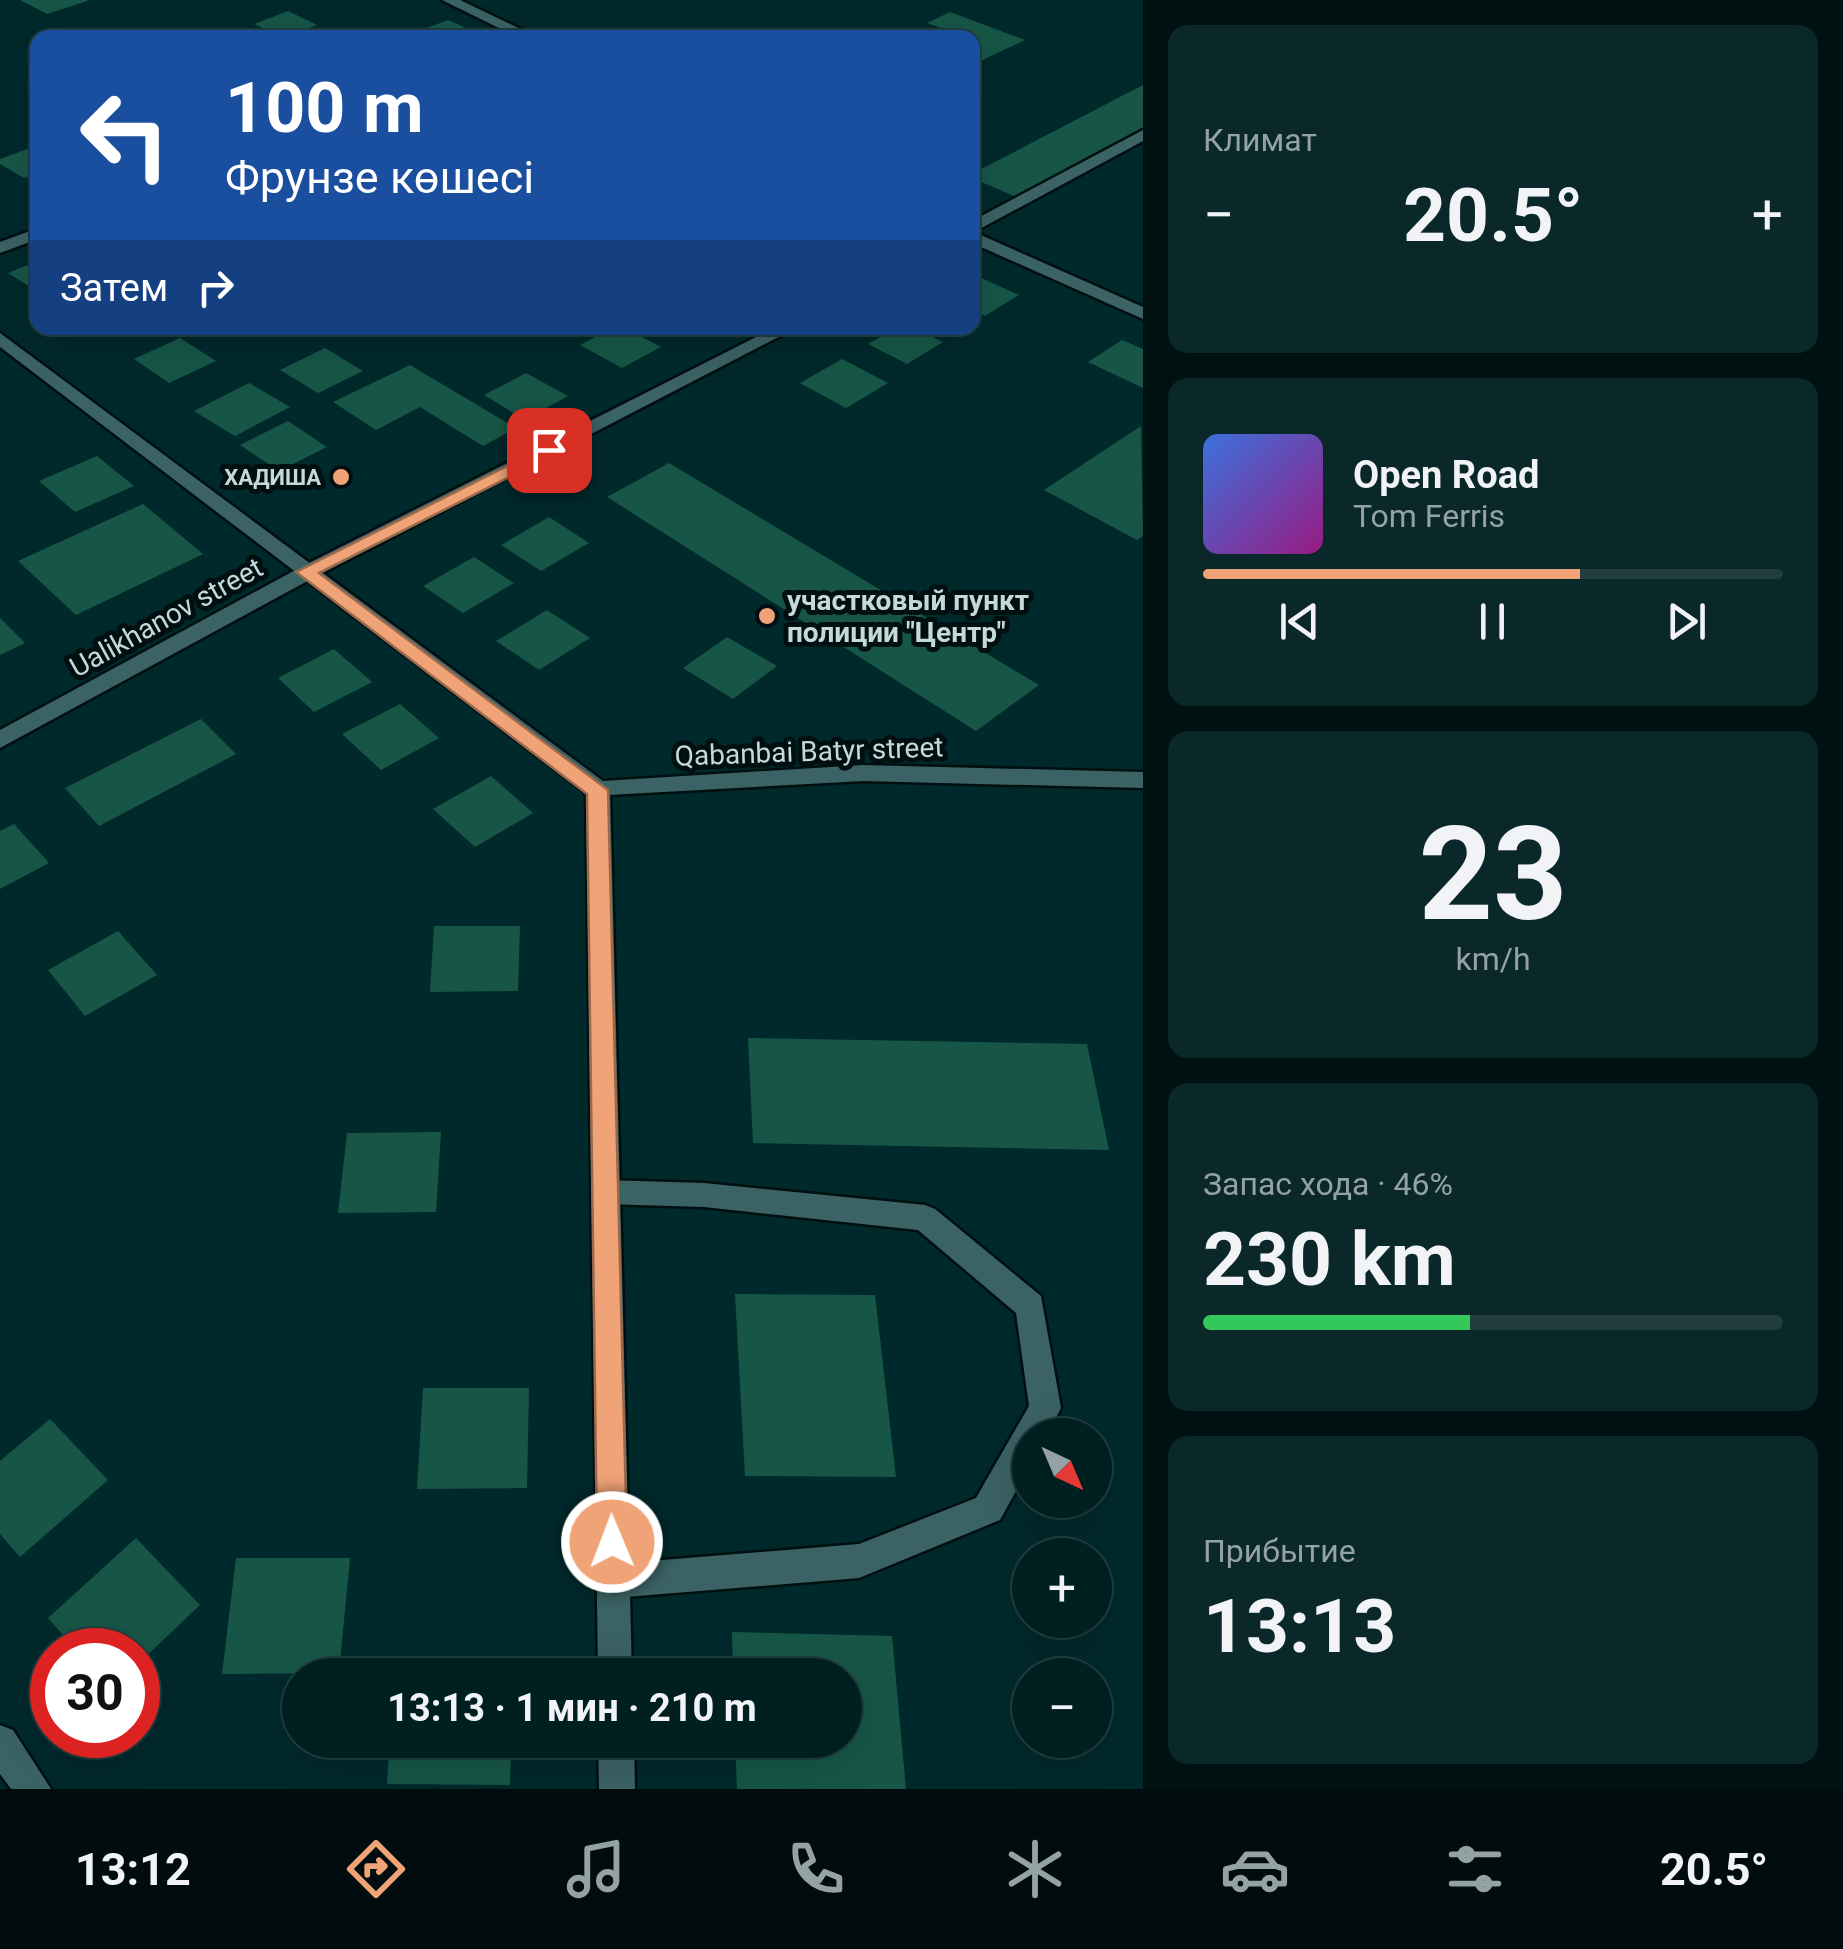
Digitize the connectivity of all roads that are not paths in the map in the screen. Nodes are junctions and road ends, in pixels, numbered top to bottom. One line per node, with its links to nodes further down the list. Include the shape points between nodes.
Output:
1 (449, 0): 2 (street)
2 (515, 30)
3 (1143, 135): 4 (street)
4 (980, 224)
5 (30, 236): 7 (street)
6 (980, 241): 8 (street)
7 (0, 248)
8 (1143, 314)
9 (773, 335): 11 (street, Ualikhanov street)
10 (0, 338): 11 (street)
11 (306, 572): 12 (street, Ualikhanov street); 14 (street)
12 (0, 740)
13 (1143, 780): 14 (street, Qabanbai Batyr street, via 863,773)
14 (598, 790): 15 (street)
15 (605, 1192): 16 (street); 16 (street, via 704,1195 924,1218 1030,1306 1045,1408 988,1509 878,1554 860,1561)
16 (613, 1581): 17 (street)
17 (615, 1658)
18 (0, 1743): 20 (street)
19 (616, 1758): 21 (street)
20 (32, 1789)
21 (617, 1789)

